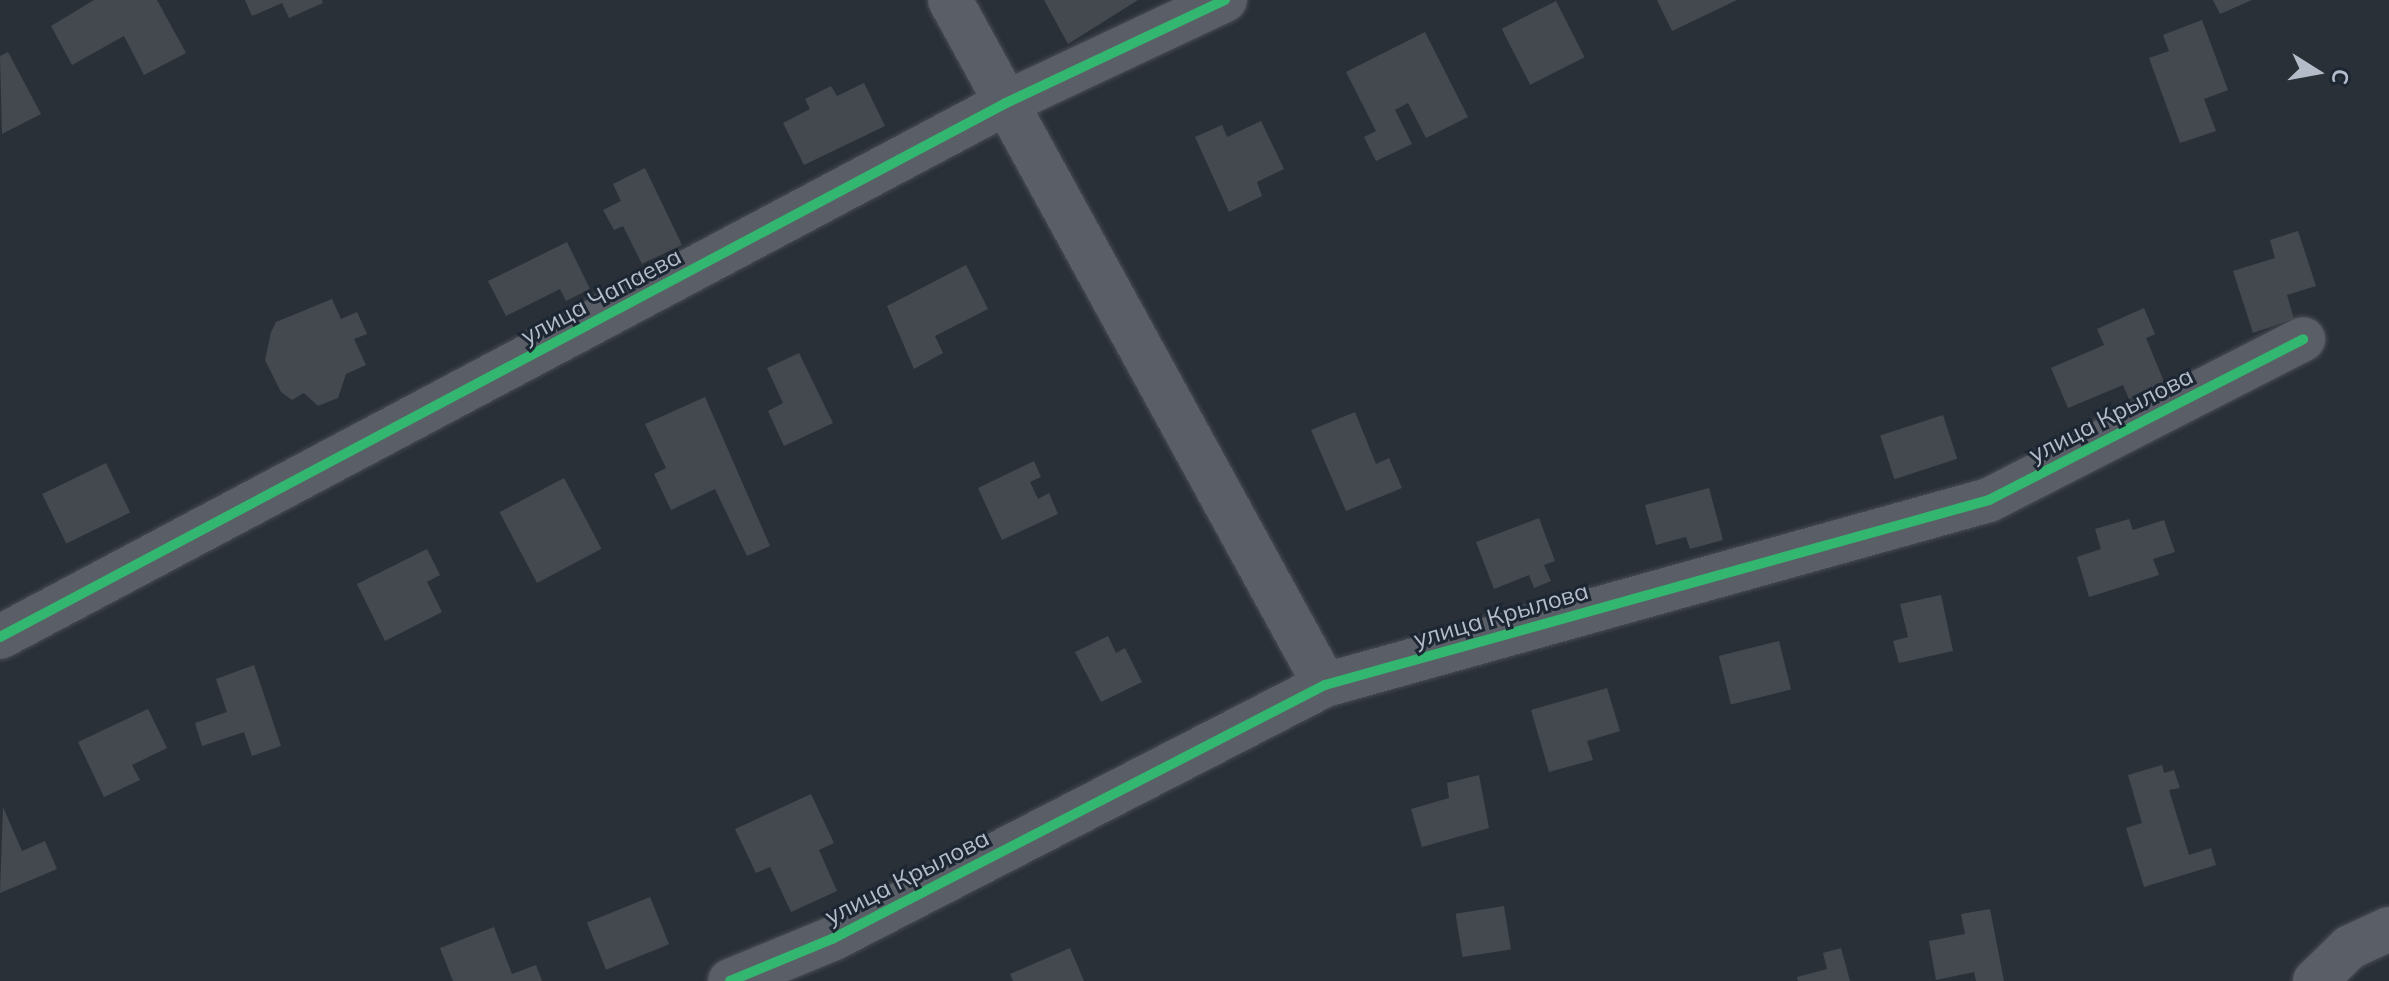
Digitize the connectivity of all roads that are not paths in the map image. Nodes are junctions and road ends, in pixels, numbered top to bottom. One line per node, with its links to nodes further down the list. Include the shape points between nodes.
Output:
1 (950, 0): 3 (street)
2 (1225, 0): 3 (street, улица Чапаева)
3 (1006, 103): 5 (street, улица Чапаева); 6 (street)
4 (2303, 339): 6 (street, улица Крылова, via 1989,500)
5 (0, 637)
6 (1325, 685): 8 (street, улица Крылова, via 832,939)
7 (2389, 929): 9 (street, via 2350,947)
8 (730, 981)
9 (2315, 981)

